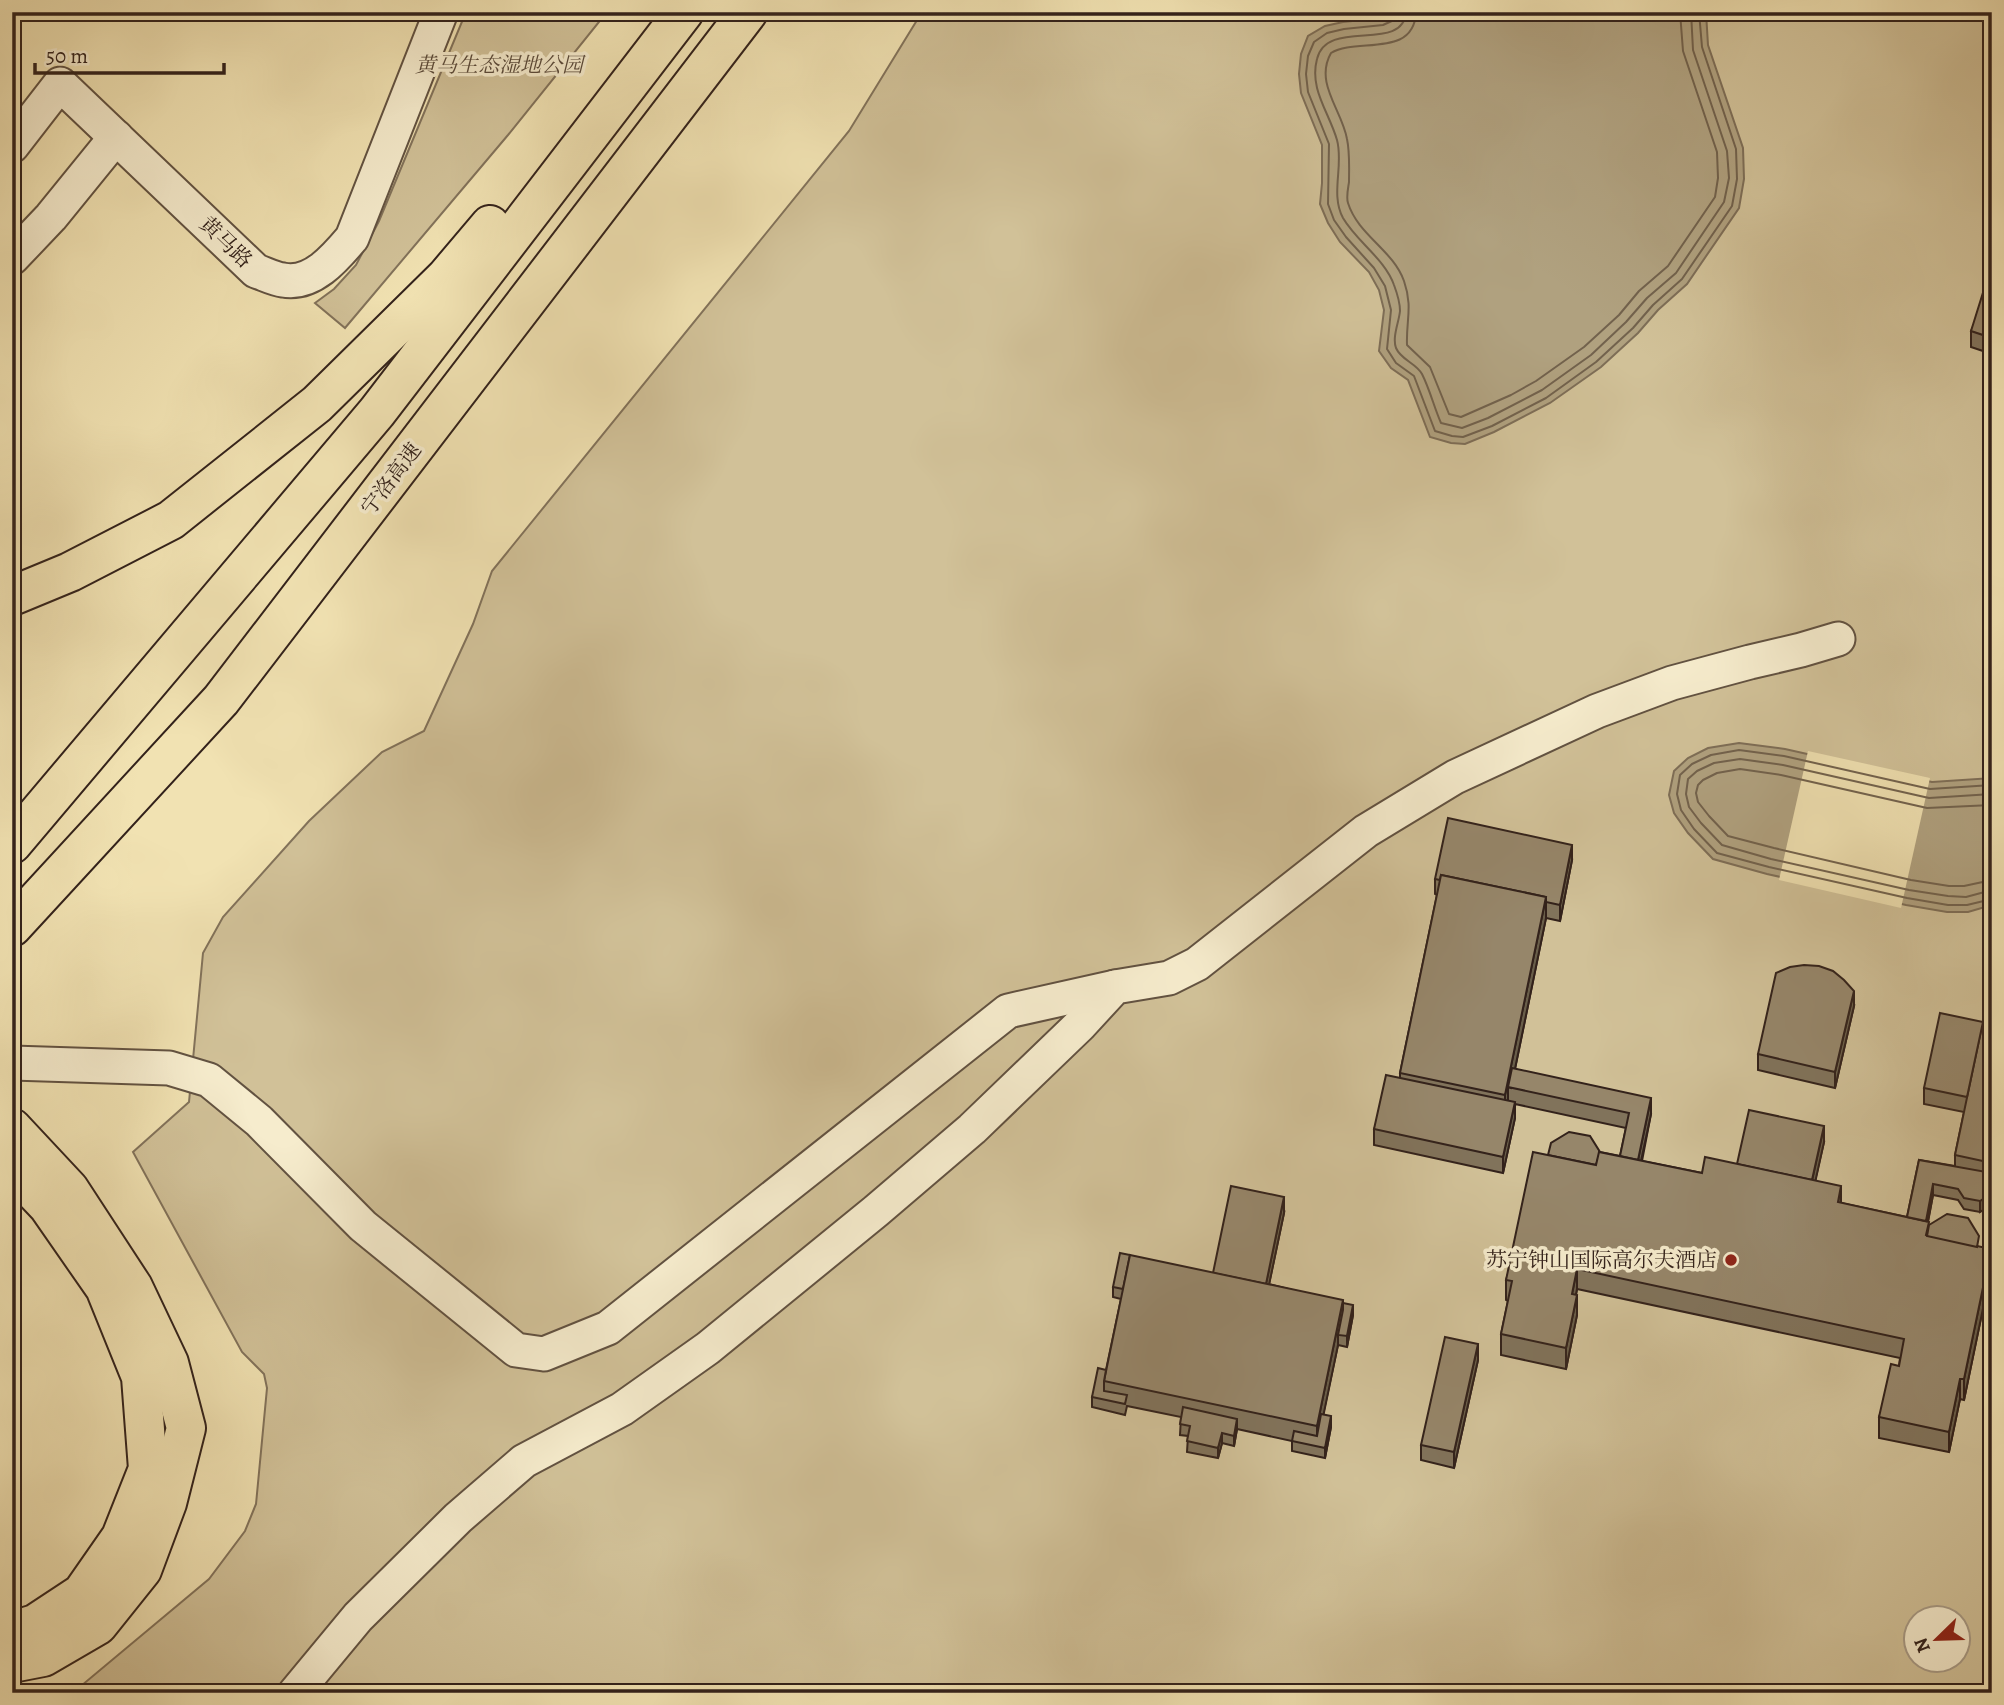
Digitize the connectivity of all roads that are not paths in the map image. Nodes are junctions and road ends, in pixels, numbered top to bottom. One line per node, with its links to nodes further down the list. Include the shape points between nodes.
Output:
1 (441, 12): 5 (street, 黄马路, via 352,238 329,265 303,279 286,281 256,271)
2 (670, 12): 8 (highway, via 446,277 317,404 171,520 71,572)
3 (684, 12): 11 (highway, via 377,412)
4 (748, 12): 10 (highway, 宁洛高速)
5 (116, 137): 6 (street, 黄马路, via 60,83); 7 (street)
6 (12, 146)
7 (12, 258)
8 (12, 596)
9 (1838, 639): 14 (street, via 1672,683 1597,711 1455,777 1366,831 1196,964 1169,978)
10 (221, 700): 12 (highway, 宁洛高速); 13 (highway)
11 (12, 844)
12 (12, 928)
13 (12, 959)
14 (1115, 987): 15 (street, via 1008,1011 608,1328 544,1354 516,1350 363,1226 259,1121 209,1080 169,1068); 21 (street, via 972,1129 708,1348 622,1409 524,1461 458,1518 358,1618)
15 (12, 1063)
16 (12, 1128): 18 (highway, via 69,1189 133,1287)
17 (12, 1168): 18 (highway, via 48,1206)
18 (155, 1370): 19 (highway, via 148,1469 121,1536 82,1592 35,1623); 20 (highway, via 186,1428 167,1503 142,1570 98,1625 43,1657)
19 (12, 1631)
20 (12, 1663)
21 (295, 1693)

